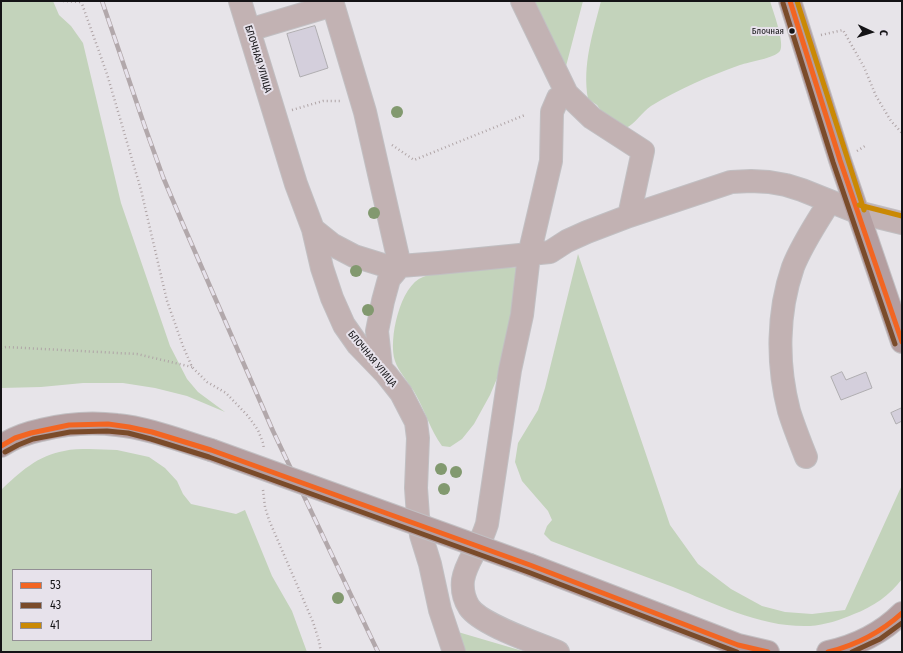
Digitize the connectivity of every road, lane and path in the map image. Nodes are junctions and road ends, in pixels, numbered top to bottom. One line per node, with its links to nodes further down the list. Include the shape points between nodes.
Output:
1 (63, 1): 5 (path)
2 (240, 1): 7 (street, БЛОЧНАЯ УЛИЦА)
3 (522, 1): 9 (street)
4 (790, 1): 16 (main road)
5 (81, 2): 24 (path, via 107,74 141,190 167,302)
6 (333, 3): 7 (street); 21 (street, via 365,112)
7 (249, 30): 11 (street, БЛОЧНАЯ УЛИЦА)
8 (815, 36): 13 (path, via 843,30 890,121)
9 (566, 94): 17 (street, via 592,118 643,151); 20 (street, via 558,98 552,112 551,161)
10 (345, 101): 11 (path, via 323,101)
11 (275, 115): 19 (street, БЛОЧНАЯ УЛИЦА)
12 (525, 115): 14 (path, via 414,160)
13 (902, 133)
14 (390, 144)
15 (830, 201): 16 (street); 17 (street, via 802,190 769,182 731,182); 28 (street, via 793,266 782,308 780,335 784,384 789,411)
16 (858, 212): 18 (street); 22 (main road)
17 (629, 216): 20 (street, via 567,241 550,252)
18 (902, 223)
19 (313, 229): 21 (street, via 333,245 354,256 383,265); 25 (street, БЛОЧНАЯ УЛИЦА, via 322,268 344,325 358,345)
20 (529, 255): 21 (street); 33 (street, via 522,315 510,370 487,524 466,569 463,582 464,597 469,607 480,618)
21 (400, 266): 25 (street, via 389,279 377,332)
22 (902, 342)
23 (1, 348): 24 (path, via 137,354)
24 (192, 367): 27 (path, via 207,382 226,393 248,416 258,430)
25 (381, 368): 32 (street, БЛОЧНАЯ УЛИЦА, via 400,393 416,422 416,488 421,535 440,610)
26 (1, 446): 34 (main road, bridge, via 8,441 51,427 72,424 117,425 155,433 212,450 530,565 738,645)
27 (264, 451)
28 (806, 457)
29 (263, 488): 31 (path, via 262,494 269,520 313,622)
30 (902, 613): 35 (main road, via 885,627 856,644)
31 (321, 652)
32 (454, 652)
33 (558, 652)
34 (768, 652)
35 (828, 652)

